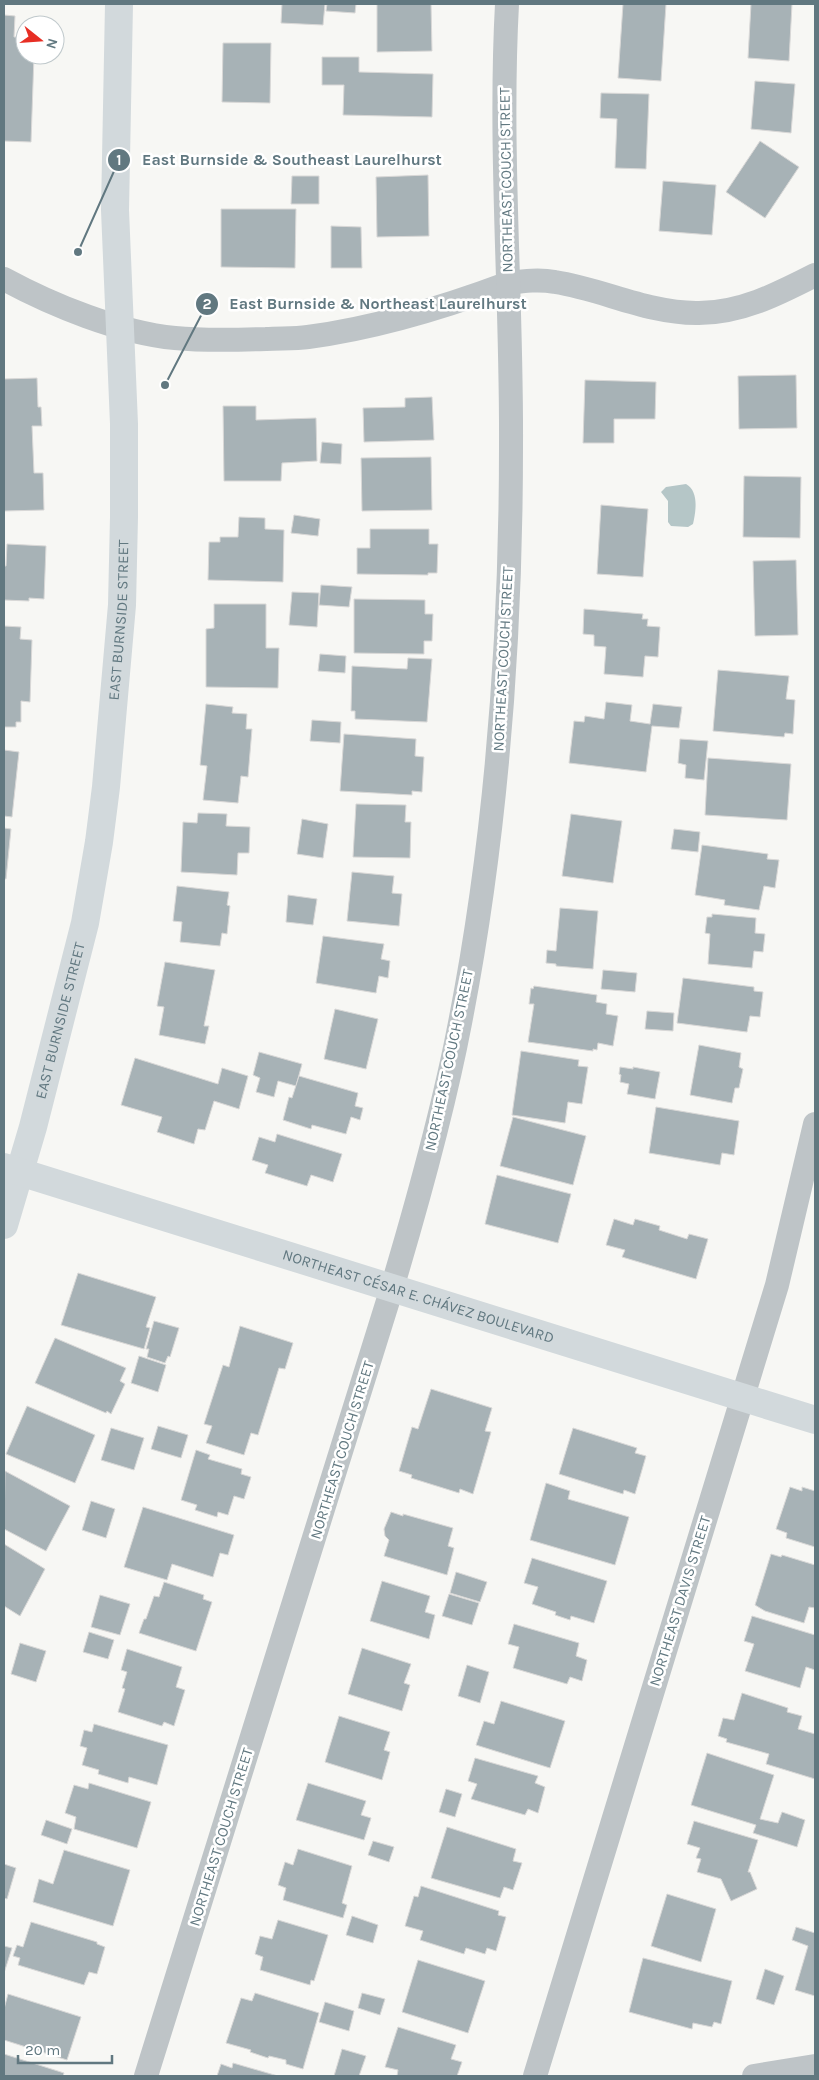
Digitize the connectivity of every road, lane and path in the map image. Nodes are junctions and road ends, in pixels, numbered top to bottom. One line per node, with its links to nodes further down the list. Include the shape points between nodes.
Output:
1 (119, 4): 6 (main road, EAST BURNSIDE STREET, via 115,210)
2 (507, 4): 5 (street, NORTHEAST COUCH STREET, via 504,164)
3 (815, 275): 5 (street, via 772,297 732,310 696,313 659,309 555,282 530,280)
4 (4, 279): 6 (street, via 70,310)
5 (509, 283): 6 (street, via 367,326 306,338 174,338); 10 (street, NORTHEAST COUCH STREET, via 511,446 506,668 486,852 460,1023 429,1159)
6 (119, 326): 8 (main road, EAST BURNSIDE STREET, via 124,424 122,605 106,787 85,923)
7 (815, 1124): 11 (street, NORTHEAST DAVIS STREET, via 777,1285)
8 (12, 1170): 9 (main road, EAST BURNSIDE STREET); 10 (main road, NORTHEAST CÉSAR E. CHÁVEZ BOULEVARD)
9 (4, 1225)
10 (392, 1288): 11 (main road, NORTHEAST CÉSAR E. CHÁVEZ BOULEVARD); 14 (street, NORTHEAST COUCH STREET)
11 (743, 1397): 12 (main road, NORTHEAST CÉSAR E. CHÁVEZ BOULEVARD); 15 (street, NORTHEAST DAVIS STREET)
12 (815, 1420)
13 (815, 2066): 16 (street)
14 (146, 2076)
15 (535, 2076)
16 (754, 2076)

